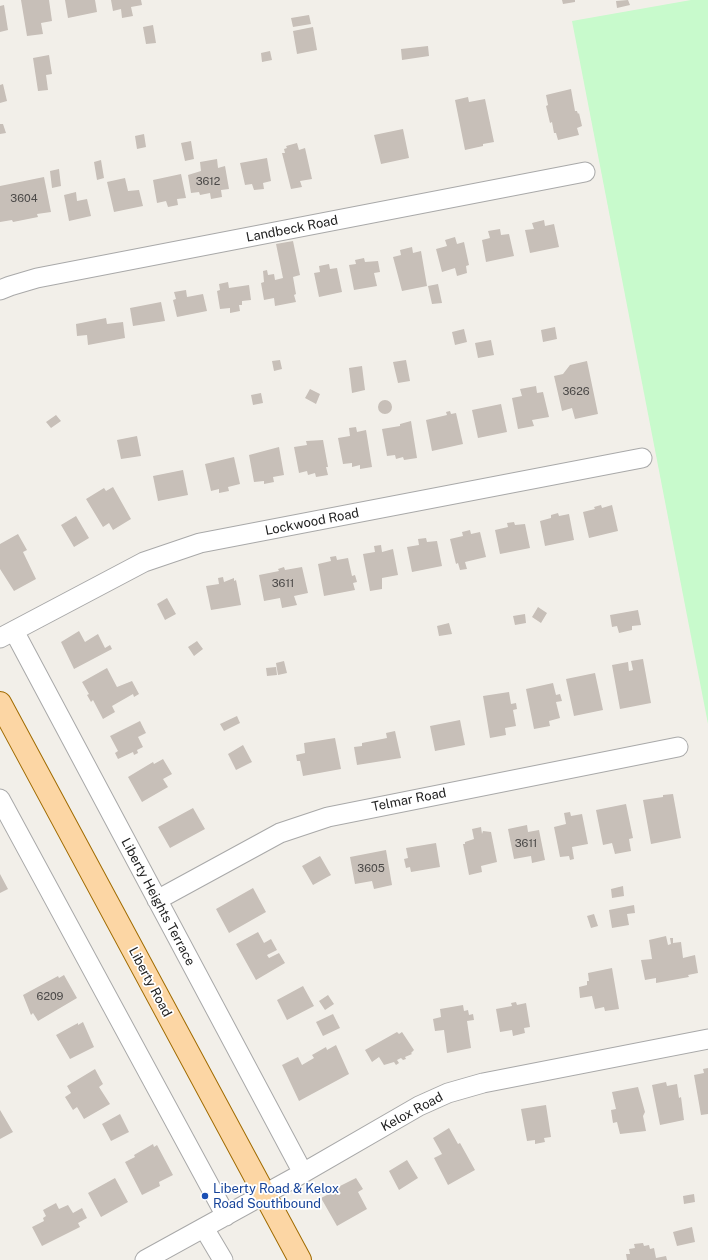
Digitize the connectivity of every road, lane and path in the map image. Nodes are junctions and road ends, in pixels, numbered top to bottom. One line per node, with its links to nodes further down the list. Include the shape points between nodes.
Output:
1 (585, 172): 2 (street, Landbeck Road, via 37,278)
2 (0, 290)
3 (642, 458): 4 (street, Lockwood Road, via 200,544 144,562)
4 (7, 634): 8 (street, Liberty Heights Terrace)
5 (0, 703): 11 (main road, Liberty Road)
6 (678, 747): 8 (street, Telmar Road, via 328,817 280,833)
7 (0, 799): 12 (street)
8 (157, 900): 10 (street, Liberty Heights Terrace)
9 (708, 1039): 10 (street, Kelox Road, via 448,1092)
10 (303, 1173): 11 (street, Kelox Road)
11 (265, 1195): 12 (street, Kelox Road); 16 (main road, Liberty Road)
12 (226, 1216): 13 (street, Kelox Road)
13 (204, 1228): 14 (street, Kelox Road); 15 (street)
14 (145, 1260)
15 (223, 1260)
16 (300, 1260)

